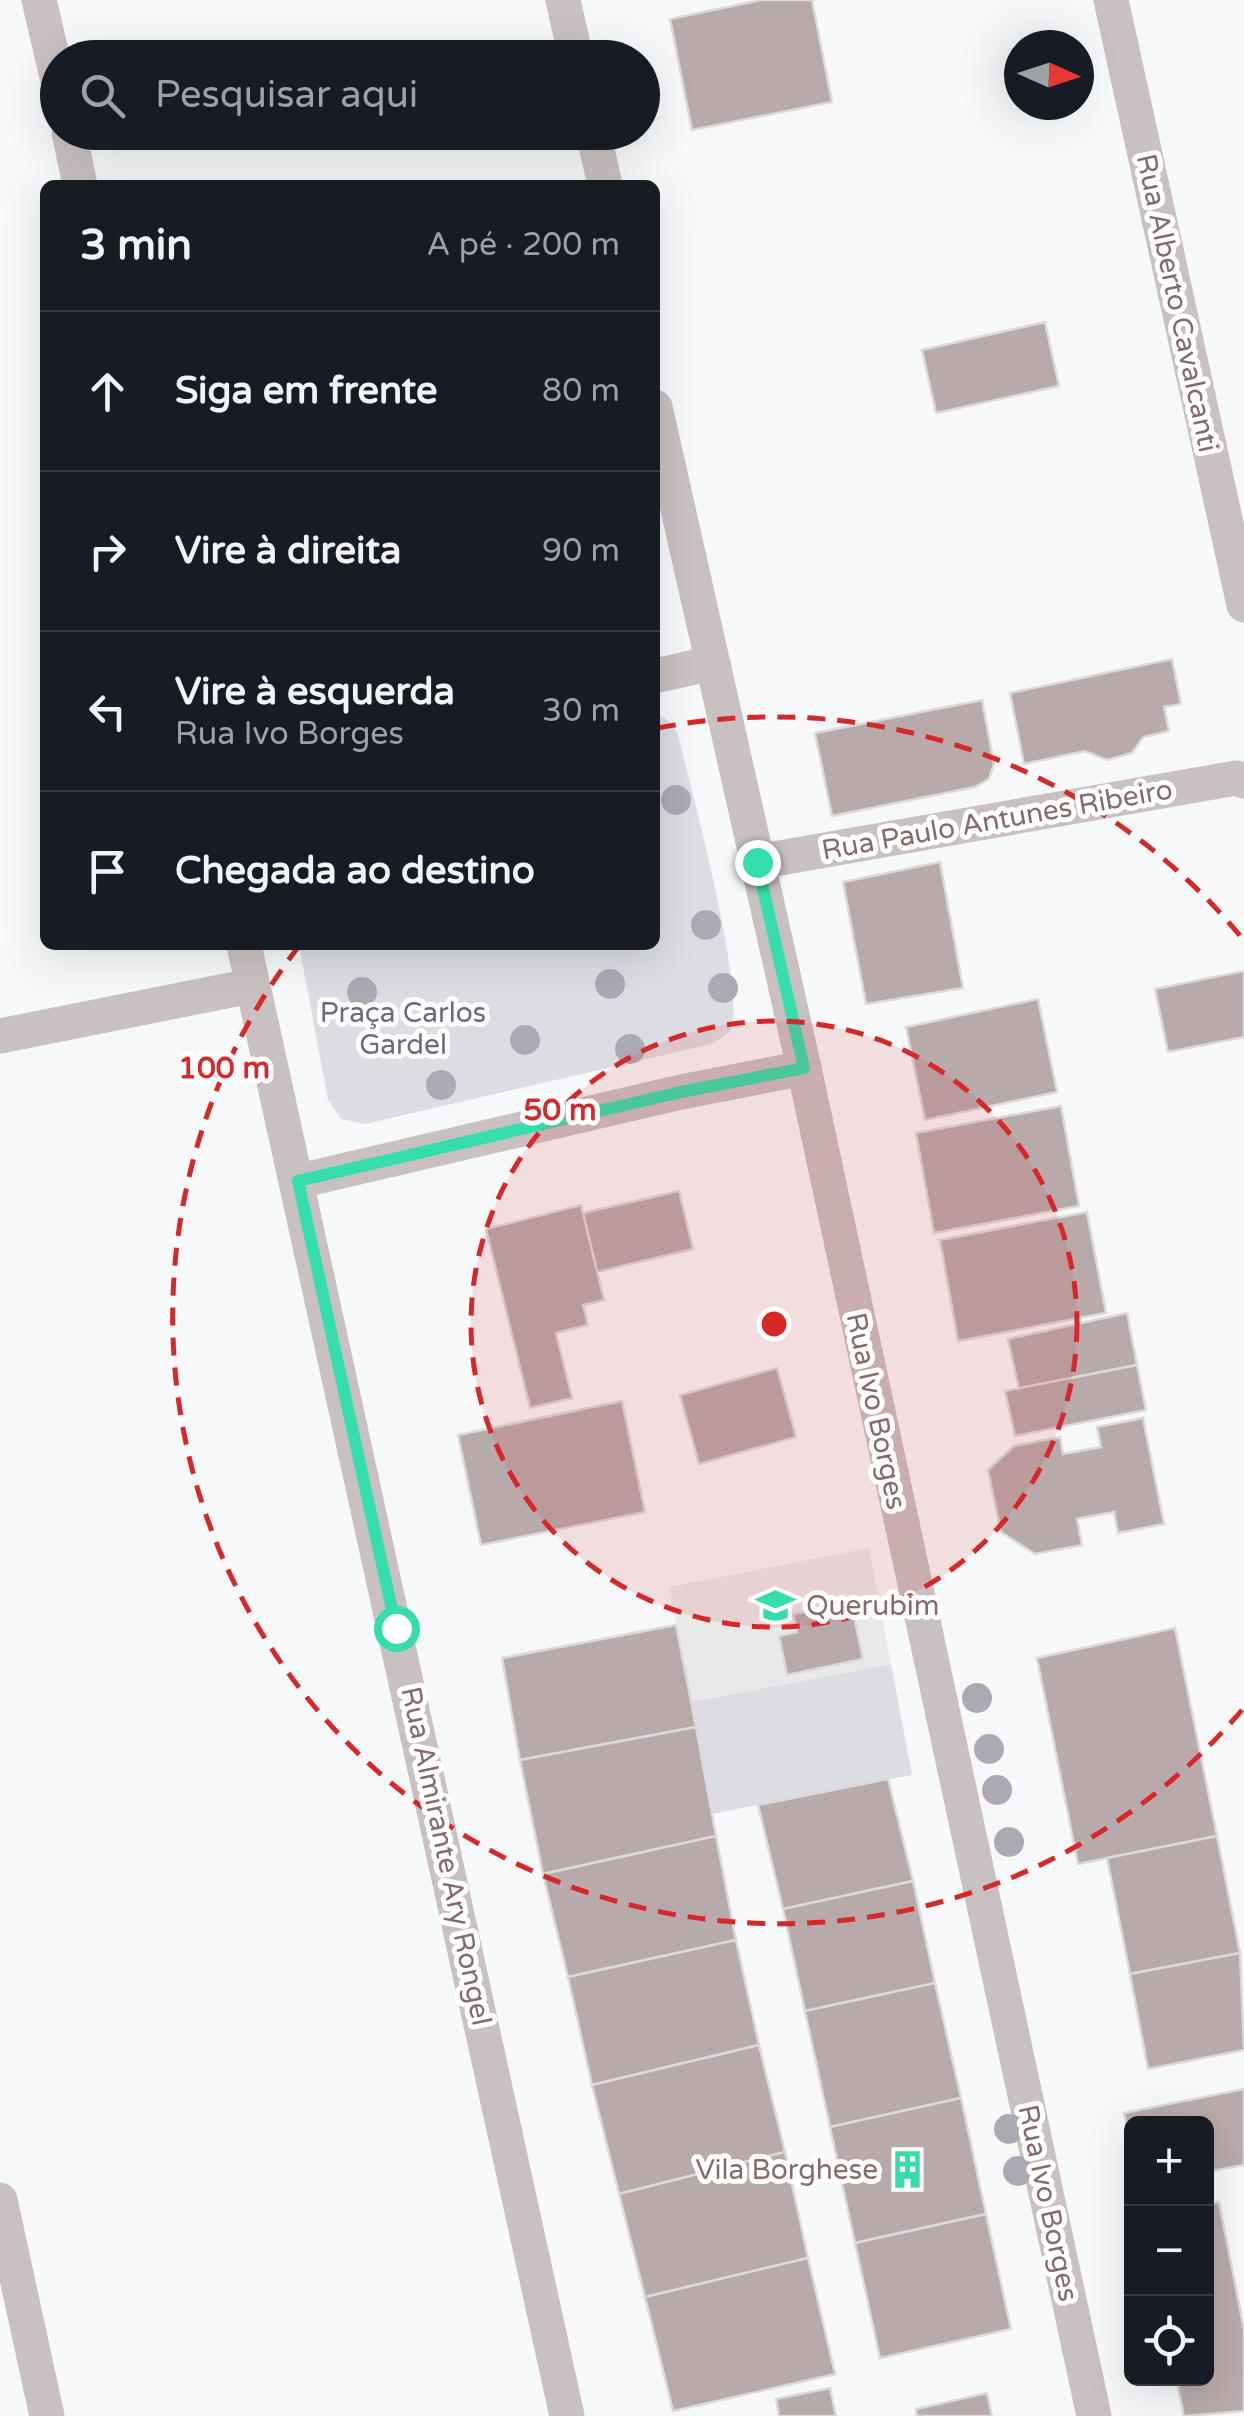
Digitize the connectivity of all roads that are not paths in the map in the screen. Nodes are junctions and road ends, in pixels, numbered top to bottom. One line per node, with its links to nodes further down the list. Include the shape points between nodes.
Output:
1 (40, 0): 4 (street)
2 (564, 0): 5 (street)
3 (1110, 0): 11 (street, Rua Alberto Cavalcanti)
4 (49, 40)
5 (572, 40)
6 (73, 150): 8 (street)
7 (597, 150): 9 (street)
8 (79, 180)
9 (604, 180)
10 (660, 429): 12 (street, Rua Ivo Borges)
11 (1244, 605)
12 (712, 663): 13 (street); 15 (street, Rua Ivo Borges)
13 (660, 675)
14 (1241, 777): 15 (street, Rua Paulo Antunes Ribeiro)
15 (757, 862): 19 (street, Rua Ivo Borges)
16 (245, 950): 17 (street, Rua Almirante Ary Rongel)
17 (251, 986): 18 (street); 20 (street, Rua Almirante Ary Rongel)
18 (0, 1036)
19 (804, 1068): 20 (street); 24 (street, Rua Ivo Borges)
20 (298, 1181): 23 (street, Rua Almirante Ary Rongel)
21 (0, 2200): 22 (street)
22 (46, 2416)
23 (567, 2416)
24 (1094, 2416)

